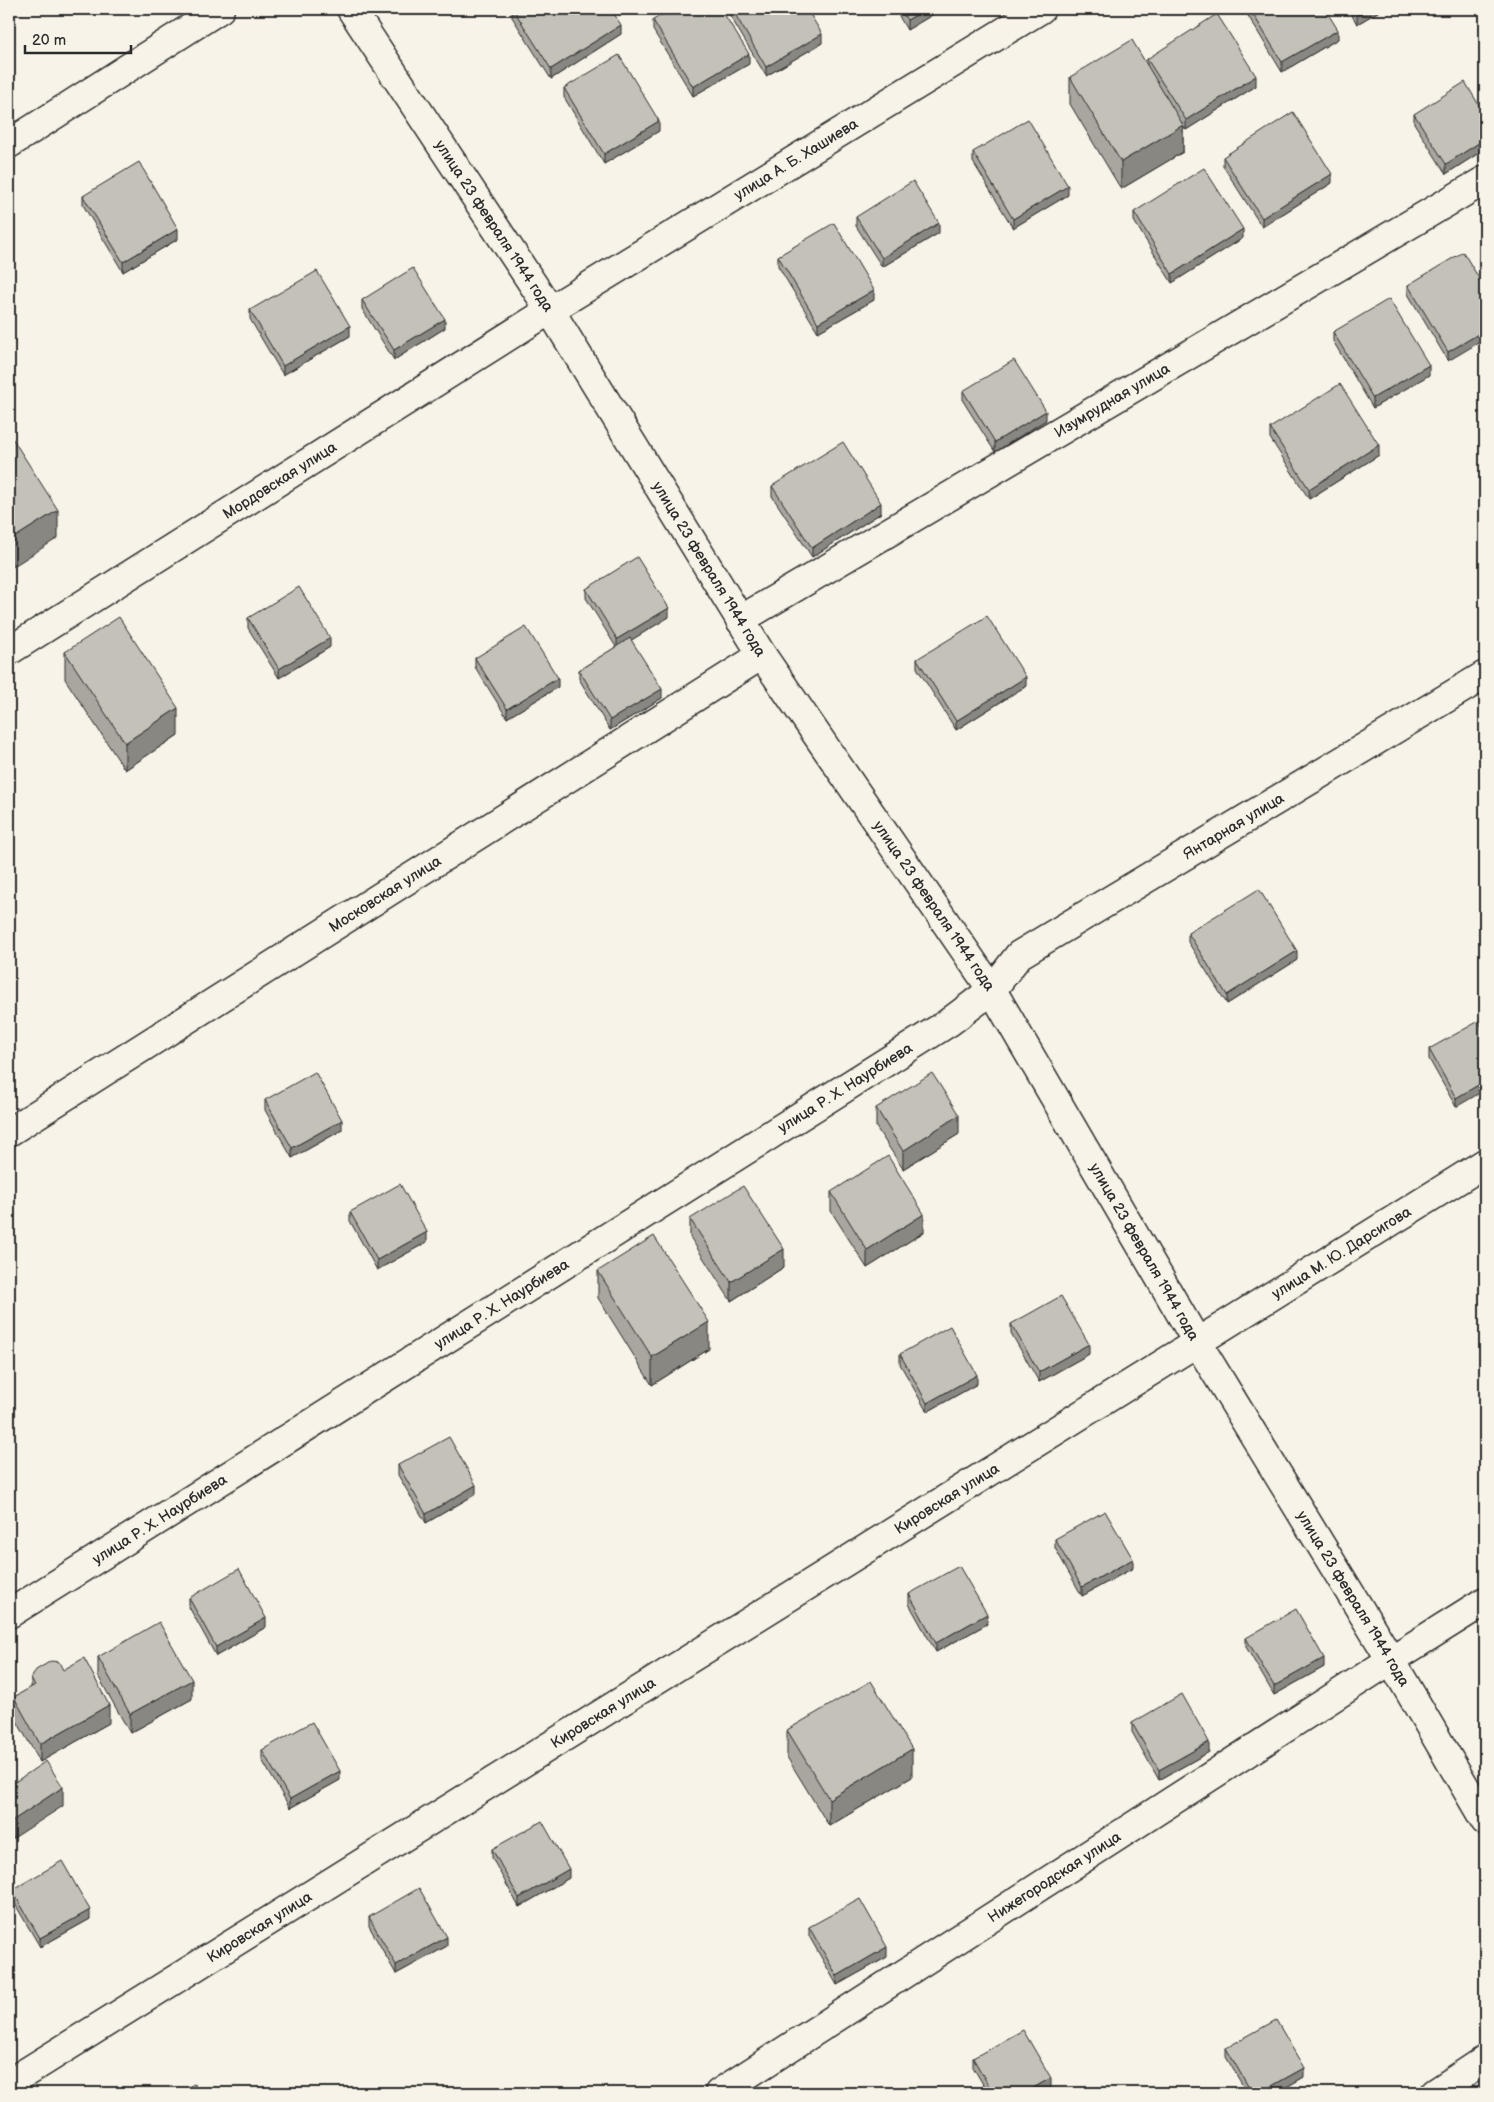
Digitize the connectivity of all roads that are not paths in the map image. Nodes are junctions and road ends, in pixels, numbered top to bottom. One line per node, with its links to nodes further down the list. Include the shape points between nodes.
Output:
1 (220, 9): 4 (street)
2 (351, 9): 6 (street, улица 23 февраля 1944 года)
3 (1041, 9): 6 (street, улица А. Б. Хашиева)
4 (9, 144)
5 (1485, 180): 7 (street, Изумрудная улица)
6 (550, 310): 7 (street, улица 23 февраля 1944 года); 8 (street, Мордовская улица)
7 (740, 620): 9 (street, улица 23 февраля 1944 года)
8 (9, 650)
9 (762, 655): 11 (street, улица 23 февраля 1944 года); 12 (street, Московская улица)
10 (1485, 675): 11 (street, Янтарная улица, via 1019,955)
11 (992, 990): 14 (street, улица 23 февраля 1944 года); 16 (street, улица Р. Х. Наурбиева, via 948,1023)
12 (9, 1132)
13 (1485, 1163): 14 (street, улица М. Ю. Дарсигова)
14 (1196, 1342): 17 (street, улица 23 февраля 1944 года); 20 (street, Кировская улица)
15 (1485, 1601): 17 (street, Нижегородская улица)
16 (9, 1614)
17 (1391, 1660): 18 (street, улица 23 февраля 1944 года); 21 (street, Нижегородская улица)
18 (1485, 1821)
19 (1485, 2060): 22 (street)
20 (9, 2084)
21 (718, 2093)
22 (1435, 2093)

